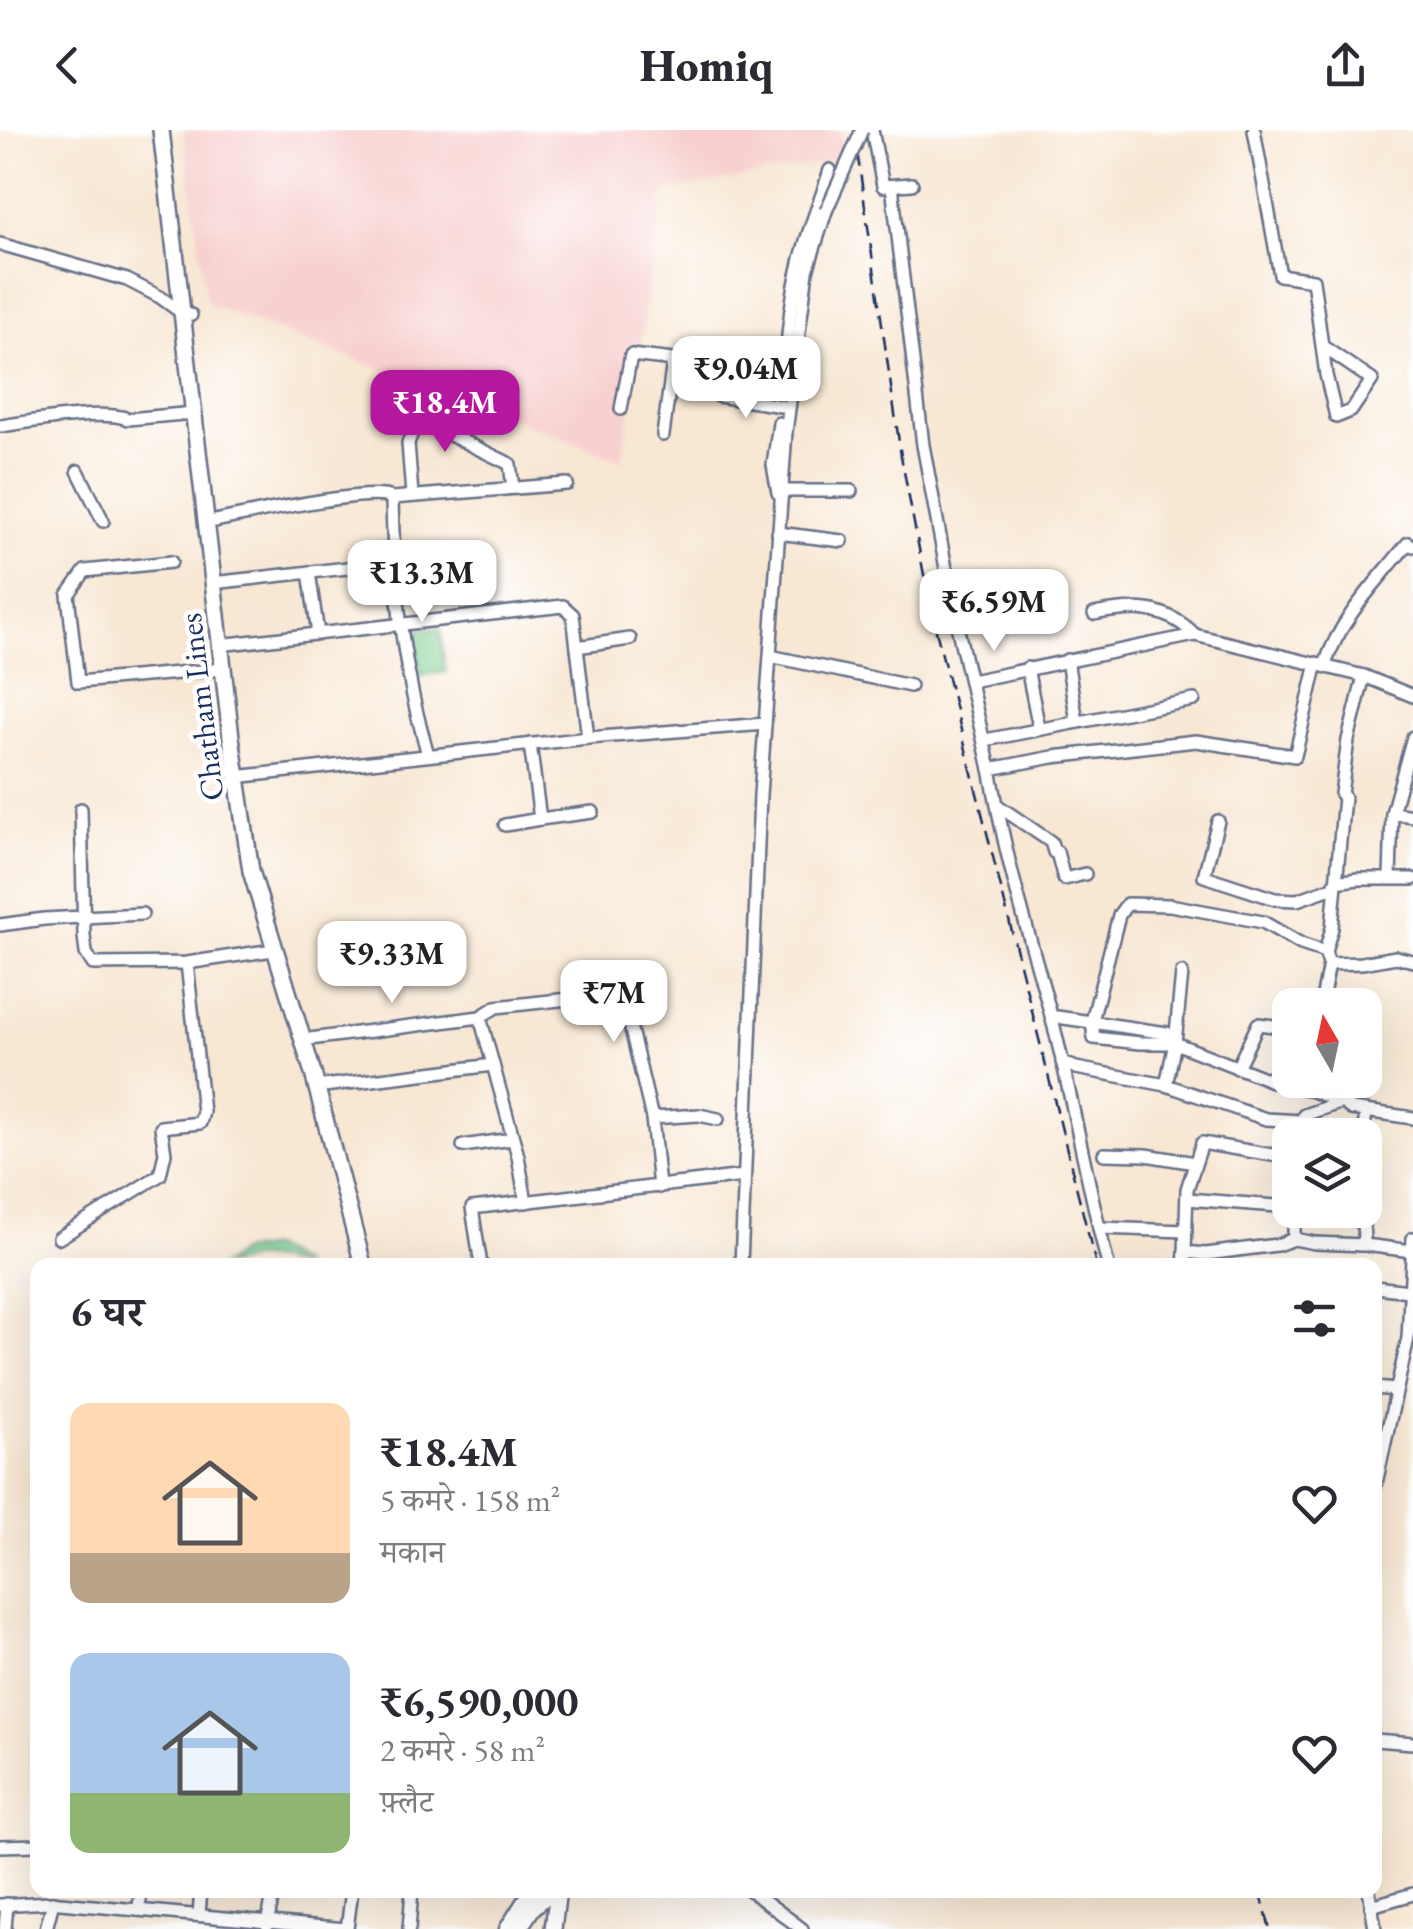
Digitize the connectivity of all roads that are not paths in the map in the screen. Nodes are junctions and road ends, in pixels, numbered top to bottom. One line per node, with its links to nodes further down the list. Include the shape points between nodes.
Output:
1 (164, 130): 9 (highway, Chatham Lines)
2 (862, 130): 24 (street, bridge, via 807,270)
3 (872, 130): 7 (street, via 883,186)
4 (1254, 130): 10 (street, via 1280,275 1313,280)
5 (830, 170): 12 (street, via 798,269)
6 (912, 184): 7 (street)
7 (892, 186): 48 (street, via 923,445)
8 (0, 244): 9 (street, via 127,280)
9 (187, 314): 16 (highway, Chatham Lines); 27 (highway, Chatham Lines)
10 (1322, 346): 10 (street, via 1326,374 1336,417 1351,410 1372,380)
11 (673, 361): 12 (street); 15 (street, via 631,355); 18 (street)
12 (784, 373): 14 (street)
13 (718, 396): 14 (street)
14 (781, 406): 24 (street, via 774,479)
15 (621, 408)
16 (194, 412): 17 (street); 46 (highway, Chatham Lines)
17 (0, 426)
18 (663, 435)
19 (78, 471): 26 (street)
20 (568, 484): 21 (street)
21 (513, 488): 23 (street); 23 (street, via 510,464 424,425 414,428 408,443)
22 (850, 491): 24 (street)
23 (412, 496): 25 (street)
24 (781, 497): 28 (street)
25 (392, 498): 27 (street, via 358,496); 32 (street)
26 (103, 521)
27 (214, 521): 34 (highway, Chatham Lines)
28 (778, 532): 29 (street); 42 (street)
29 (842, 540)
30 (1413, 546): 44 (street, via 1408,542)
31 (171, 562): 46 (street, via 84,571 68,596 78,682)
32 (394, 562): 33 (street); 36 (street)
33 (309, 572): 34 (street); 37 (street)
34 (221, 582): 40 (highway, Chatham Lines)
35 (1094, 614): 38 (street, via 1134,607 1180,620)
36 (401, 624): 37 (street); 41 (street, via 563,606 573,615); 59 (street)
37 (318, 634): 40 (street)
38 (1195, 635): 43 (street); 44 (street)
39 (630, 639): 41 (street)
40 (228, 644): 61 (highway, Chatham Lines)
41 (577, 647): 55 (street)
42 (770, 656): 49 (street); 53 (street)
43 (1067, 660): 45 (street); 52 (street)
44 (1321, 664): 47 (street); 60 (street, via 1296,756 1196,741)
45 (1027, 668): 48 (street); 54 (street)
46 (224, 669): 77 (highway, Chatham Lines, via 251,871)
47 (1364, 676): 50 (street); 73 (street, via 1348,740)
48 (971, 680): 57 (street)
49 (910, 686)
50 (1413, 696)
51 (1194, 700): 52 (street)
52 (1077, 722): 54 (street)
53 (765, 724): 55 (street); 110 (street)
54 (1039, 728): 57 (street)
55 (588, 738): 58 (street)
56 (1413, 738): 65 (street)
57 (985, 740): 60 (street)
58 (530, 744): 59 (street); 67 (street)
59 (428, 754): 61 (street)
60 (990, 769): 62 (street)
61 (244, 776): 83 (highway, Chatham Lines, via 256,852)
62 (997, 806): 70 (street, via 1052,842 1064,879); 86 (street)
63 (81, 809): 75 (street)
64 (593, 812): 67 (street)
65 (1392, 813): 66 (street); 71 (street)
66 (1413, 816)
67 (540, 819): 69 (street)
68 (1218, 821): 73 (street, via 1204,876 1275,899 1297,900)
69 (505, 825)
70 (1085, 874)
71 (1390, 878): 72 (street); 73 (street)
72 (1413, 879)
73 (1335, 884): 78 (street)
74 (142, 914): 75 (street)
75 (84, 919): 76 (street); 80 (street, via 93,964)
76 (0, 925)
77 (274, 950): 80 (street); 83 (highway, Chatham Lines)
78 (1327, 958): 79 (street); 82 (street); 85 (street, via 1263,922 1127,904)
79 (1413, 962)
80 (187, 963): 119 (street, via 200,1122 161,1128 160,1175)
81 (1182, 973): 89 (street)
82 (1323, 988)
83 (297, 1008): 88 (highway, Chatham Lines); 124 (highway, Chatham Lines)
84 (480, 1016): 88 (street); 91 (street); 99 (street, via 496,1007 623,996)
85 (1092, 1021): 86 (street, via 1057,1017); 89 (street, via 1094,1038)
86 (1053, 1023): 90 (street)
87 (1272, 1026): 92 (street, via 1258,1024)
88 (310, 1039): 95 (highway, Chatham Lines)
89 (1175, 1042): 92 (street); 94 (street)
90 (1062, 1062): 94 (street); 115 (street)
91 (493, 1065): 95 (street); 105 (street)
92 (1236, 1068): 93 (street)
93 (1272, 1081)
94 (1166, 1085): 103 (street)
95 (324, 1086): 125 (highway, Chatham Lines)
96 (1334, 1098): 97 (street)
97 (1342, 1102): 98 (street); 100 (street)
98 (1366, 1114): 101 (street); 102 (street)
99 (652, 1118): 104 (street); 111 (street)
100 (1303, 1118)
101 (1365, 1118)
102 (1413, 1118)
103 (1272, 1119)
104 (718, 1120)
105 (512, 1138): 106 (street); 113 (street)
106 (463, 1146)
107 (1104, 1154): 109 (street)
108 (1272, 1155): 109 (street, via 1202,1143)
109 (1196, 1163): 112 (street)
110 (744, 1176): 111 (street); 127 (street)
111 (659, 1187): 113 (street)
112 (1187, 1199): 114 (street); 118 (street)
113 (526, 1202): 126 (street, via 472,1208)
114 (1272, 1206)
115 (1098, 1228): 118 (street); 128 (street)
116 (1293, 1228): 121 (street)
117 (1363, 1228): 122 (street)
118 (1186, 1232): 129 (street)
119 (58, 1238)
120 (1413, 1238): 123 (street)
121 (1294, 1239): 122 (street); 129 (street)
122 (1360, 1245): 123 (street)
123 (1412, 1250): 131 (street)
124 (361, 1258)
125 (369, 1258)
126 (480, 1258)
127 (741, 1258)
128 (1106, 1258)
129 (1184, 1258)
130 (1382, 1288): 131 (street)
131 (1409, 1291): 133 (street, via 1408,1338)
132 (1382, 1389): 133 (street)
133 (1396, 1390): 134 (street)
134 (1382, 1455)
135 (1382, 1741): 136 (street)
136 (1413, 1743)
137 (30, 1845): 138 (street)
138 (0, 1846)
139 (1413, 1894): 155 (street)
140 (89, 1898): 154 (street)
141 (140, 1898): 156 (street)
142 (200, 1898): 157 (street)
143 (272, 1898): 158 (street)
144 (351, 1898): 162 (street)
145 (411, 1898): 163 (street)
146 (533, 1898): 164 (main road)
147 (542, 1898): 165 (main road)
148 (547, 1898): 166 (highway)
149 (549, 1898): 167 (highway)
150 (761, 1898): 168 (street)
151 (1370, 1898): 155 (street)
152 (53, 1902): 153 (street); 154 (street); 161 (street)
153 (3, 1904): 160 (street)
154 (88, 1906): 156 (street)
155 (1371, 1906): 169 (street)
156 (138, 1910): 157 (street)
157 (199, 1914): 158 (street)
158 (267, 1925): 159 (street)
159 (304, 1927): 162 (street)
160 (6, 1929)
161 (46, 1929)
162 (346, 1929)
163 (409, 1929)
164 (506, 1929)
165 (519, 1929)
166 (545, 1929)
167 (553, 1929)
168 (802, 1929)
169 (1374, 1929)

